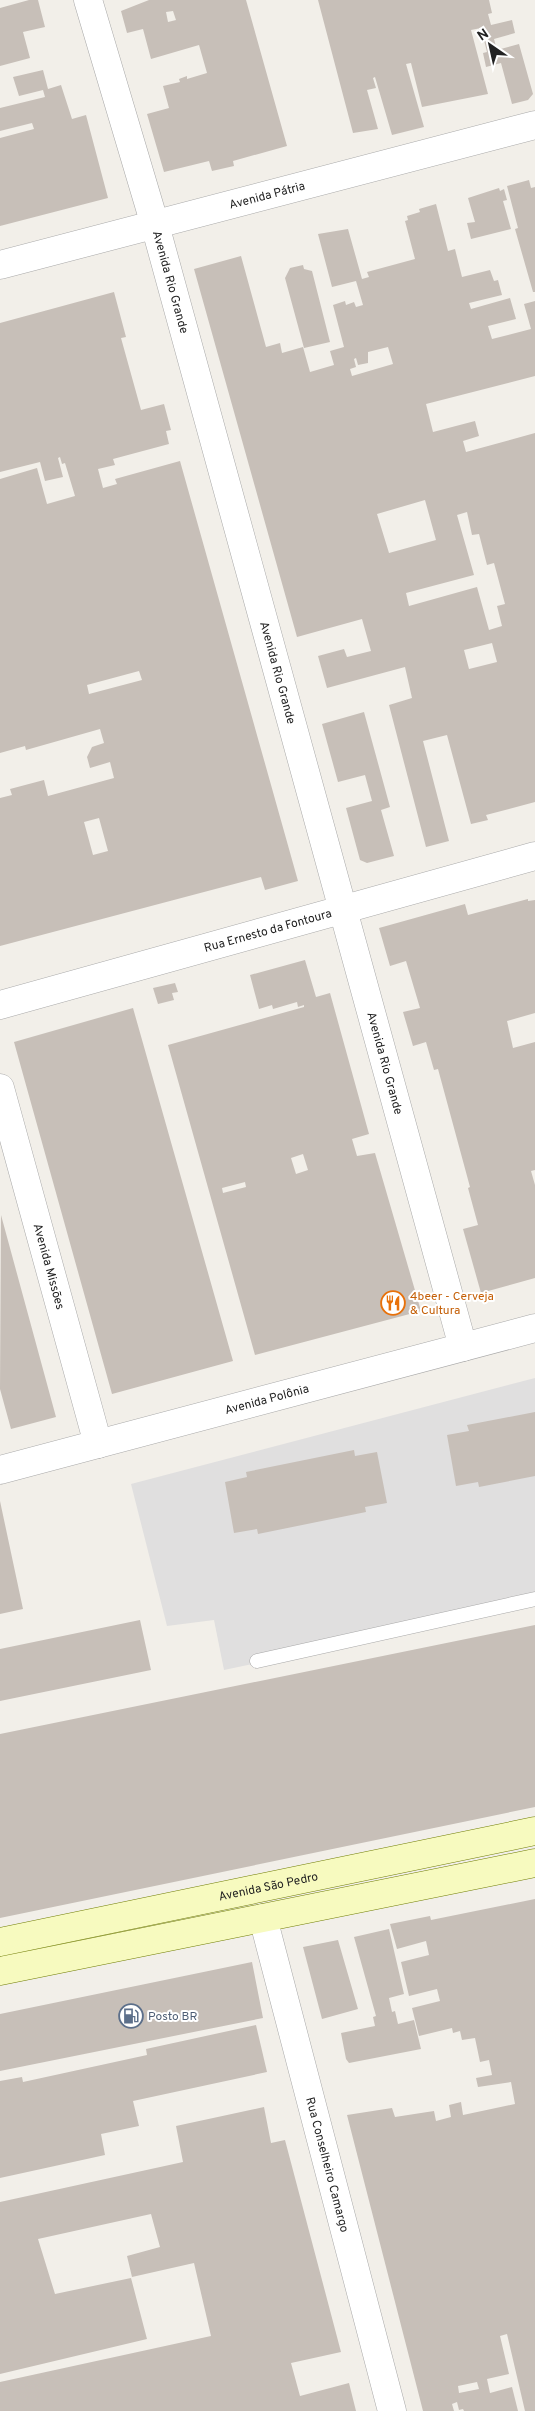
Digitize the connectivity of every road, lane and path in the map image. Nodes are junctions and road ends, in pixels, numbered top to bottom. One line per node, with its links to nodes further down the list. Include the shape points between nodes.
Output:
1 (88, 0): 3 (street, Avenida Rio Grande)
2 (535, 125): 3 (street, Avenida Pátria)
3 (155, 226): 4 (street, Avenida Pátria); 6 (street, Avenida Rio Grande)
4 (0, 265)
5 (535, 856): 6 (street, Rua Ernesto da Fontoura)
6 (343, 910): 7 (street, Rua Ernesto da Fontoura); 10 (street, Avenida Rio Grande)
7 (0, 1004)
8 (0, 1088): 11 (street, Avenida Missões)
9 (535, 1328): 10 (street, Avenida Polônia)
10 (463, 1347): 11 (street, Avenida Polônia)
11 (98, 1444): 12 (street, Avenida Polônia)
12 (0, 1470)
13 (535, 1599): 14 (lane)
14 (257, 1661)
15 (535, 1831): 18 (street, Avenida São Pedro)
16 (535, 1862): 17 (street)
17 (263, 1918): 19 (street); 20 (street, Rua Conselheiro Camargo)
18 (0, 1942)
19 (0, 1971)
20 (392, 2411)

